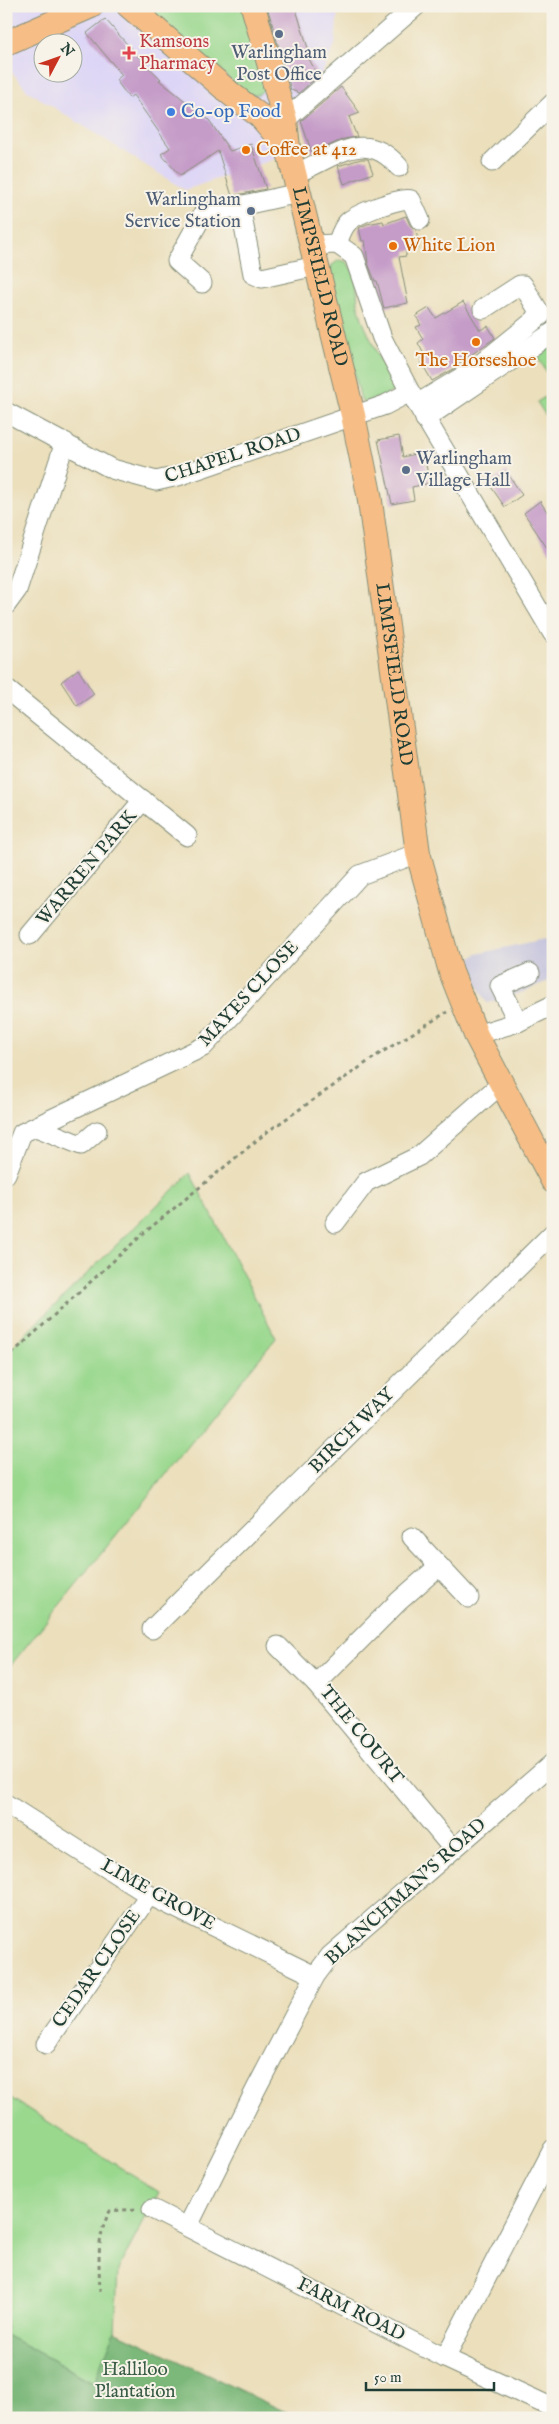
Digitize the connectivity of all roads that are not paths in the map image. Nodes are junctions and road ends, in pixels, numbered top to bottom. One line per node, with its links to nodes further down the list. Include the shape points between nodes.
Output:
1 (91, 6): 5 (main road)
2 (129, 6): 8 (main road, LIMPSFIELD ROAD)
3 (252, 6): 6 (main road, LIMPSFIELD ROAD)
4 (416, 6): 9 (street)
5 (6, 43)
6 (276, 90): 8 (main road, via 265,101); 9 (main road, LIMPSFIELD ROAD)
7 (553, 103): 11 (street)
8 (247, 106): 10 (main road, LIMPSFIELD ROAD)
9 (285, 120): 10 (main road, LIMPSFIELD ROAD)
10 (288, 148): 13 (main road, LIMPSFIELD ROAD)
11 (492, 162)
12 (399, 167): 13 (street, via 388,154 365,146 339,152)
13 (297, 184): 14 (street); 17 (main road, LIMPSFIELD ROAD)
14 (240, 206): 17 (street, via 253,274 262,278); 18 (street, via 203,214 176,261)
15 (420, 220): 16 (street, via 411,200 400,200 351,219)
16 (337, 244): 17 (street); 21 (street, via 354,256 382,338)
17 (314, 255): 23 (main road, LIMPSFIELD ROAD)
18 (202, 283)
19 (482, 310): 21 (street, via 523,285 541,315 472,370)
20 (553, 332): 21 (street)
21 (417, 405): 23 (street, CHAPEL ROAD, via 395,401); 26 (street)
22 (6, 412): 24 (street, CHAPEL ROAD)
23 (352, 415): 24 (street, CHAPEL ROAD, via 156,481 112,469); 30 (main road, LIMPSFIELD ROAD, via 368,494)
24 (65, 442): 25 (street, via 17,590)
25 (6, 605)
26 (553, 634)
27 (6, 689): 28 (street, WARREN PARK)
28 (143, 800): 29 (street, WARREN PARK); 31 (street, WARREN PARK)
29 (187, 836)
30 (418, 854): 35 (main road, LIMPSFIELD ROAD, via 451,972); 37 (street, MAYES CLOSE, via 360,875 203,1047)
31 (30, 935)
32 (530, 973): 34 (street, via 500,986)
33 (553, 1005): 34 (street)
34 (518, 1022): 35 (street)
35 (476, 1035): 36 (main road, LIMPSFIELD ROAD)
36 (501, 1084): 40 (main road, LIMPSFIELD ROAD); 41 (street, via 418,1156 366,1182)
37 (36, 1127): 38 (street, via 81,1145); 39 (street, MAYES CLOSE, via 22,1133)
38 (97, 1131)
39 (6, 1174)
40 (553, 1181)
41 (335, 1223)
42 (553, 1234): 46 (street, BIRCH WAY)
43 (412, 1537): 44 (street)
44 (439, 1566): 45 (street); 48 (street, THE COURT)
45 (469, 1598)
46 (152, 1629)
47 (278, 1646): 48 (street)
48 (316, 1684): 51 (street, THE COURT)
49 (553, 1762): 51 (street, BLANCHMAN'S ROAD)
50 (6, 1804): 52 (street, LIME GROVE)
51 (453, 1848): 53 (street, BLANCHMAN'S ROAD, via 330,1956)
52 (149, 1895): 53 (street, LIME GROVE); 54 (street, CEDAR CLOSE)
53 (315, 1976): 57 (street, BLANCHMAN'S ROAD)
54 (46, 2044)
55 (553, 2149): 58 (street)
56 (152, 2209): 57 (street, FARM ROAD)
57 (188, 2226): 58 (street, FARM ROAD)
58 (445, 2358): 59 (street, FARM ROAD)
59 (553, 2408)

